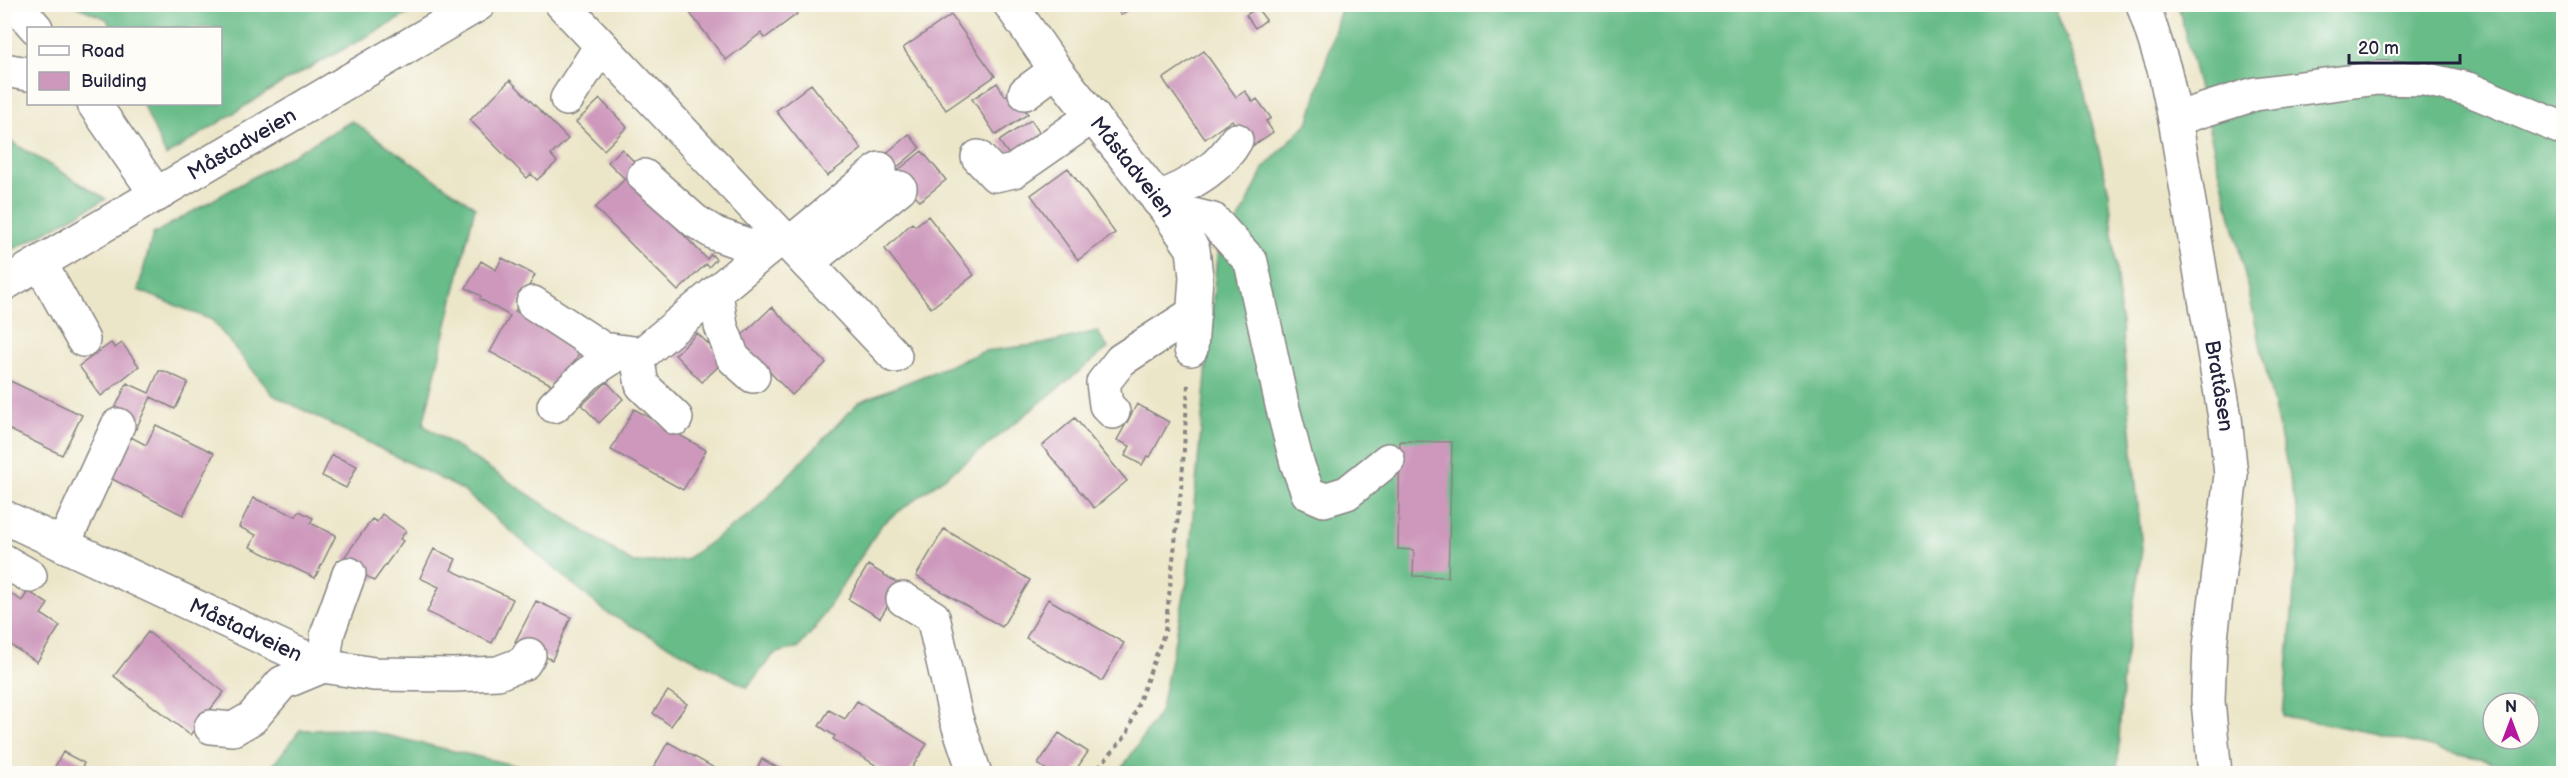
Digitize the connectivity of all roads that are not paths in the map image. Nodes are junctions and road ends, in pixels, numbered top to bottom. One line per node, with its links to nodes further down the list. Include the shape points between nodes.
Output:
1 (15, 4): 6 (street)
2 (479, 4): 21 (street, Måstadveien)
3 (562, 4): 7 (street)
4 (1010, 4): 9 (street, Måstadveien)
5 (2143, 4): 15 (street, Brattåsen)
6 (35, 27)
7 (601, 46): 12 (street); 23 (street)
8 (4, 70): 10 (street)
9 (1056, 70): 11 (street); 14 (street, Måstadveien)
10 (27, 74)
11 (1025, 93)
12 (567, 99)
13 (94, 105): 21 (street)
14 (1093, 116): 18 (street, via 1014,171 995,175); 22 (street, Måstadveien)
15 (2175, 119): 16 (street, via 2255,94 2378,78 2424,79 2468,89); 47 (street, Brattåsen, via 2231,475 2210,646 2208,701)
16 (2564, 129)
17 (1236, 140): 22 (street, via 1205,176)
18 (978, 157)
19 (644, 176): 23 (street, via 694,221 716,234)
20 (890, 178): 23 (street)
21 (157, 195): 24 (street, Måstadveien)
22 (1162, 204): 28 (street, Måstadveien, via 1192,249 1196,277); 38 (street, via 1213,220 1251,262 1296,463 1308,493 1324,500 1347,493)
23 (786, 249): 26 (street); 32 (street)
24 (40, 263): 25 (street, Måstadveien); 29 (street)
25 (4, 284)
26 (716, 292): 31 (street); 33 (street, via 721,326 733,357)
27 (533, 303): 31 (street, via 603,349)
28 (1194, 313): 30 (street, Måstadveien); 35 (street, via 1121,360 1103,383 1106,405)
29 (83, 340)
30 (1191, 349)
31 (631, 353): 34 (street, via 587,374); 36 (street, via 638,362 642,386)
32 (895, 356)
33 (753, 376)
34 (554, 406)
35 (1113, 412)
36 (676, 418)
37 (118, 425): 40 (street)
38 (1388, 459)
39 (4, 517): 40 (street, Måstadveien)
40 (63, 545): 44 (street, Måstadveien)
41 (349, 574): 44 (street, via 328,632)
42 (903, 599): 46 (street, via 933,618 956,718)
43 (530, 655): 44 (street, Måstadveien, via 524,663 498,673 374,674)
44 (323, 666): 45 (street, via 282,683 252,718 233,729)
45 (211, 727)
46 (975, 774)
47 (2216, 774)

